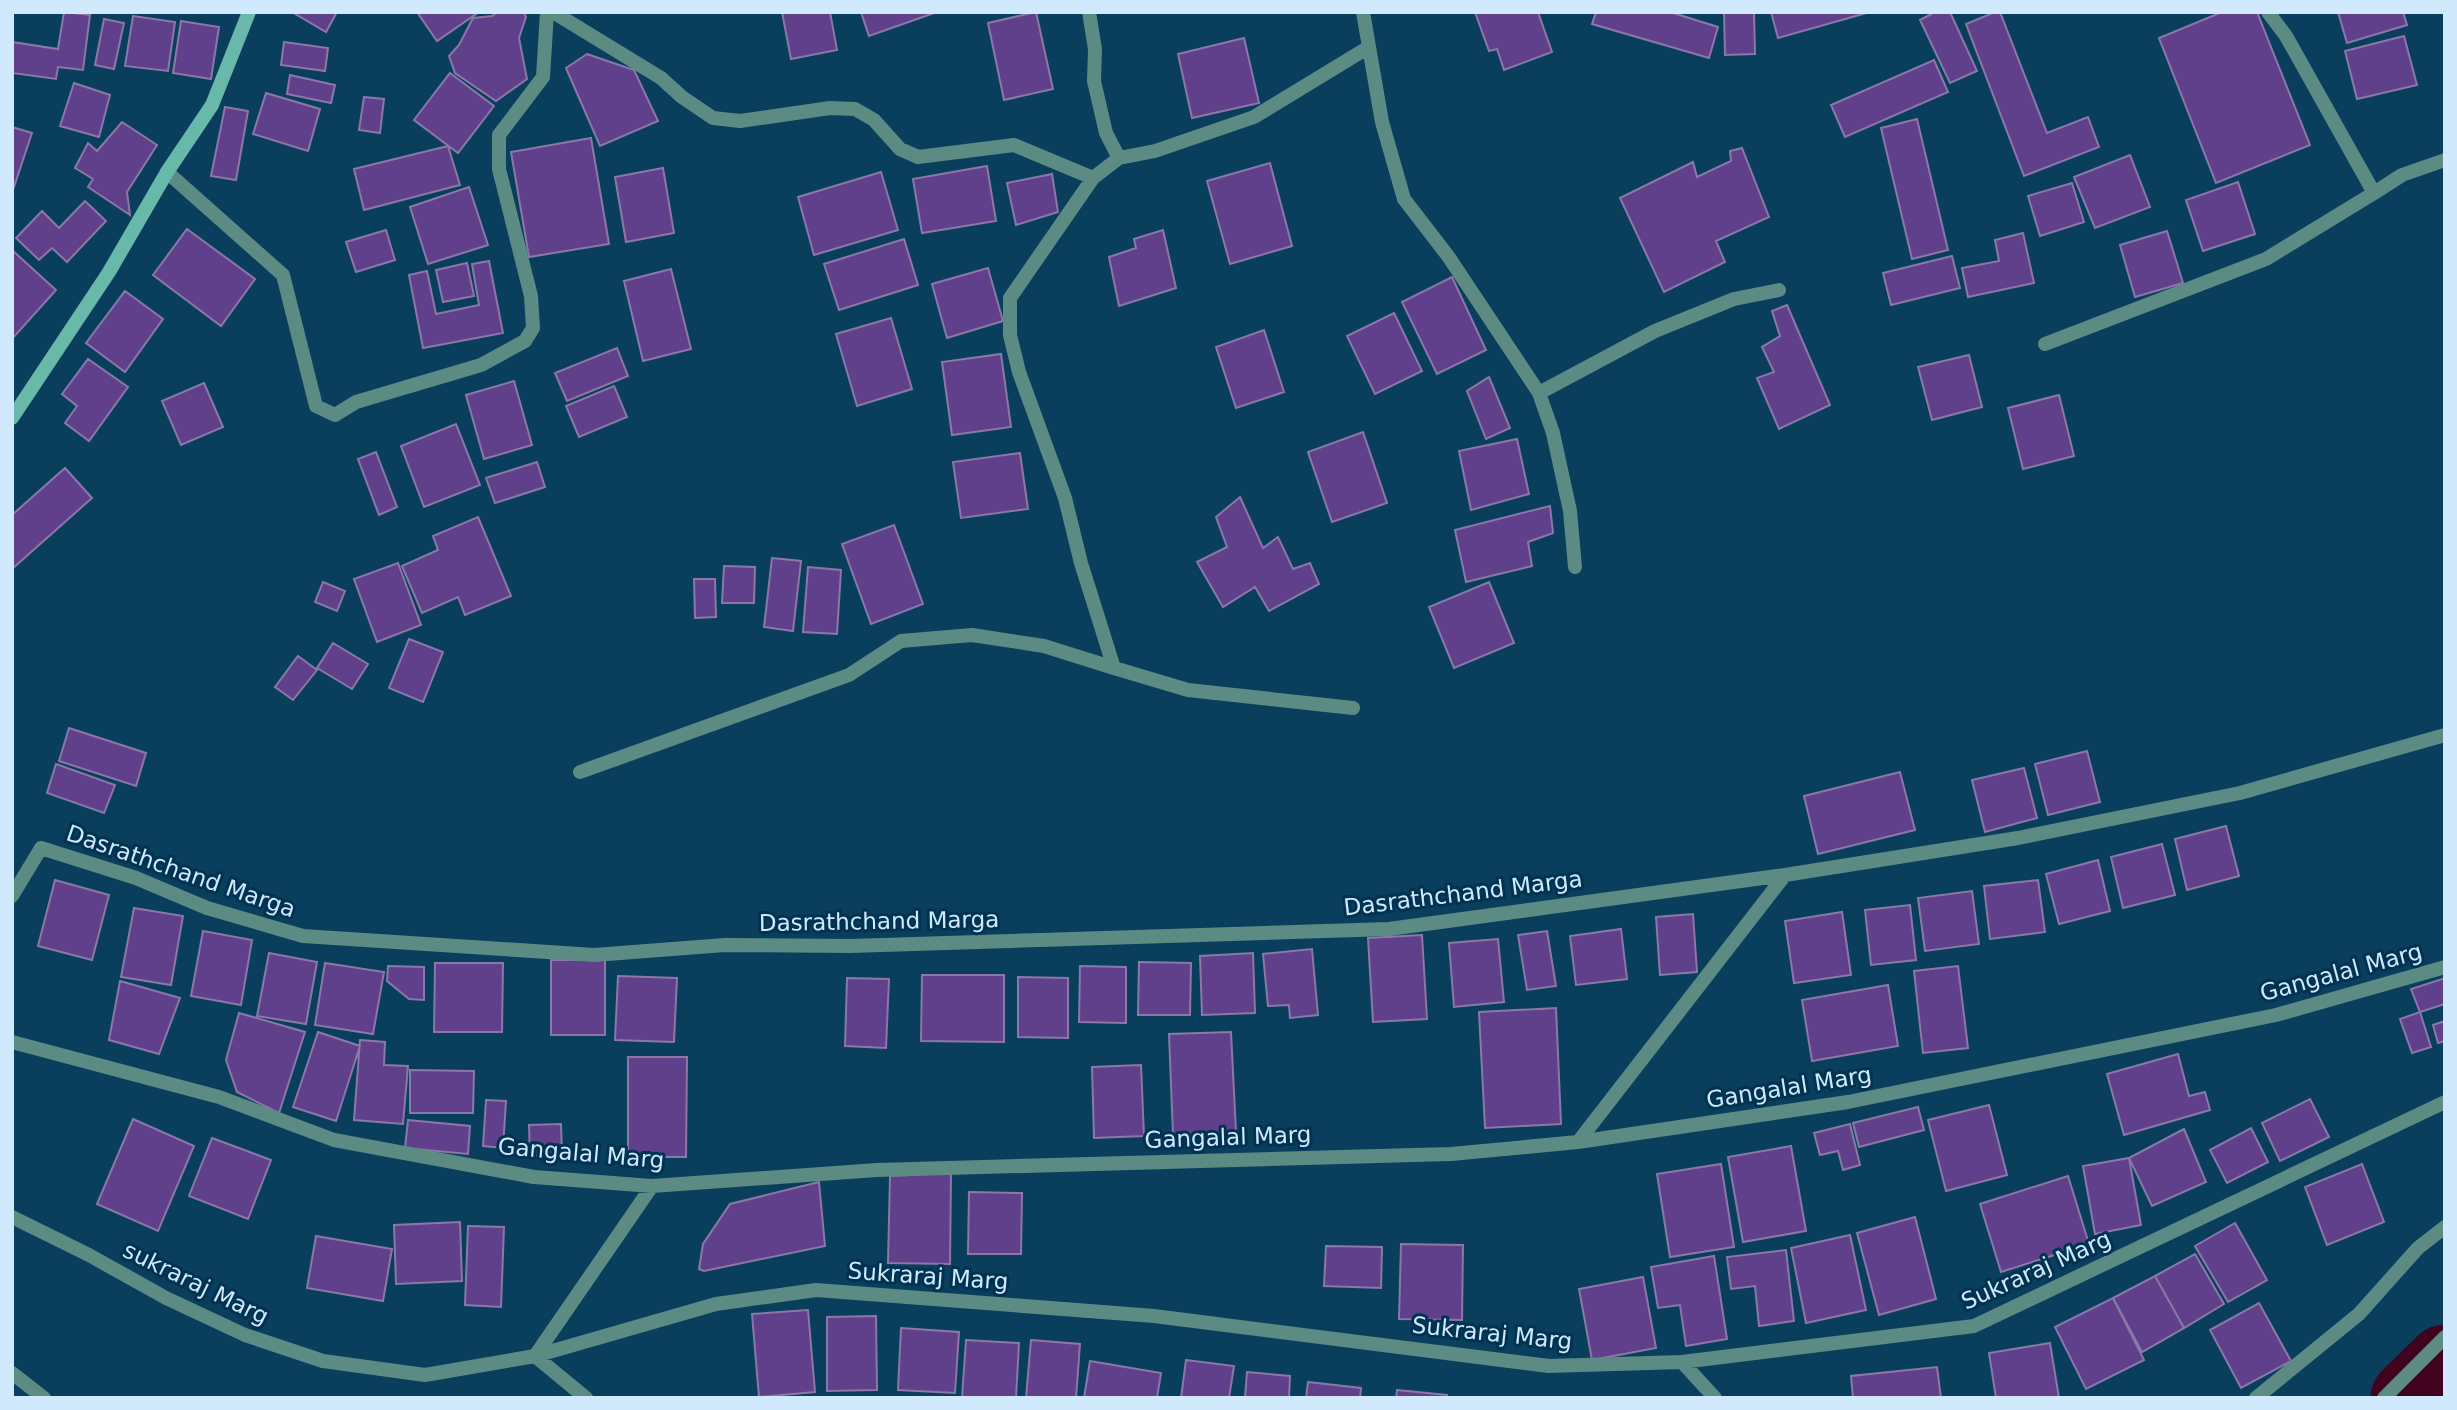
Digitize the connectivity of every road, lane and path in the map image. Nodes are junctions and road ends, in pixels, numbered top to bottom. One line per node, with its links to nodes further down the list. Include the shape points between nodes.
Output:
1 (249, 12): 10 (street, via 212,105)
2 (547, 12): 10 (street, via 543,78 499,135 499,169 528,286 533,328 525,341 481,365 356,402 335,415 316,406 283,275)
3 (554, 12): 11 (street, via 661,78 713,118 740,121 830,108 855,109 874,120 900,149 918,157 1014,145)
4 (1089, 12): 8 (street, via 1094,81 1106,133)
5 (1363, 12): 7 (street)
6 (2268, 12): 12 (street)
7 (1369, 47): 8 (street, via 1254,117 1155,151); 15 (street, via 1381,122 1404,199 1448,256)
8 (1119, 158): 11 (street)
9 (2445, 160): 12 (street, via 2402,175)
10 (167, 172): 16 (street, via 109,272)
11 (1093, 178): 18 (street, via 1010,298 1010,335 1065,498)
12 (2374, 193): 14 (street, via 2266,259)
13 (1779, 290): 15 (street, via 1734,299 1655,331)
14 (2045, 344)
15 (1539, 393): 17 (street, via 1570,511)
16 (12, 418)
17 (1576, 566)
18 (1114, 668): 19 (street, via 1188,690); 21 (street, via 1044,646 972,635 901,641 849,675)
19 (1353, 708)
20 (2445, 735): 22 (street, via 2241,793 2018,838)
21 (580, 772)
22 (1785, 875): 23 (street, Dasrathchand Marga, via 1389,929 850,946 725,945 594,955 303,936 207,908 136,878 41,848); 27 (street)
23 (12, 896)
24 (2445, 967): 27 (street, Gangalal Marg, via 2276,1015 1848,1102)
25 (12, 1042): 28 (street, Gangalal Marg, via 219,1097 334,1140 534,1177)
26 (2445, 1102): 33 (street, Sukraraj Marg, via 1974,1326)
27 (1578, 1142): 28 (street, Gangalal Marg, via 1451,1154 877,1170)
28 (652, 1186): 32 (street)
29 (12, 1217): 32 (street, sukraraj Marg, via 245,1335 323,1361 425,1374)
30 (2445, 1227): 38 (street, via 2418,1248 2359,1314)
31 (2445, 1337): 39 (street)
32 (535, 1356): 33 (street, Sukraraj Marg, via 716,1304 816,1290 1154,1316 1549,1366); 36 (street)
33 (1682, 1362): 37 (street)
34 (12, 1373): 35 (street)
35 (44, 1398)
36 (586, 1398)
37 (1715, 1398)
38 (2256, 1398)
39 (2384, 1398)

